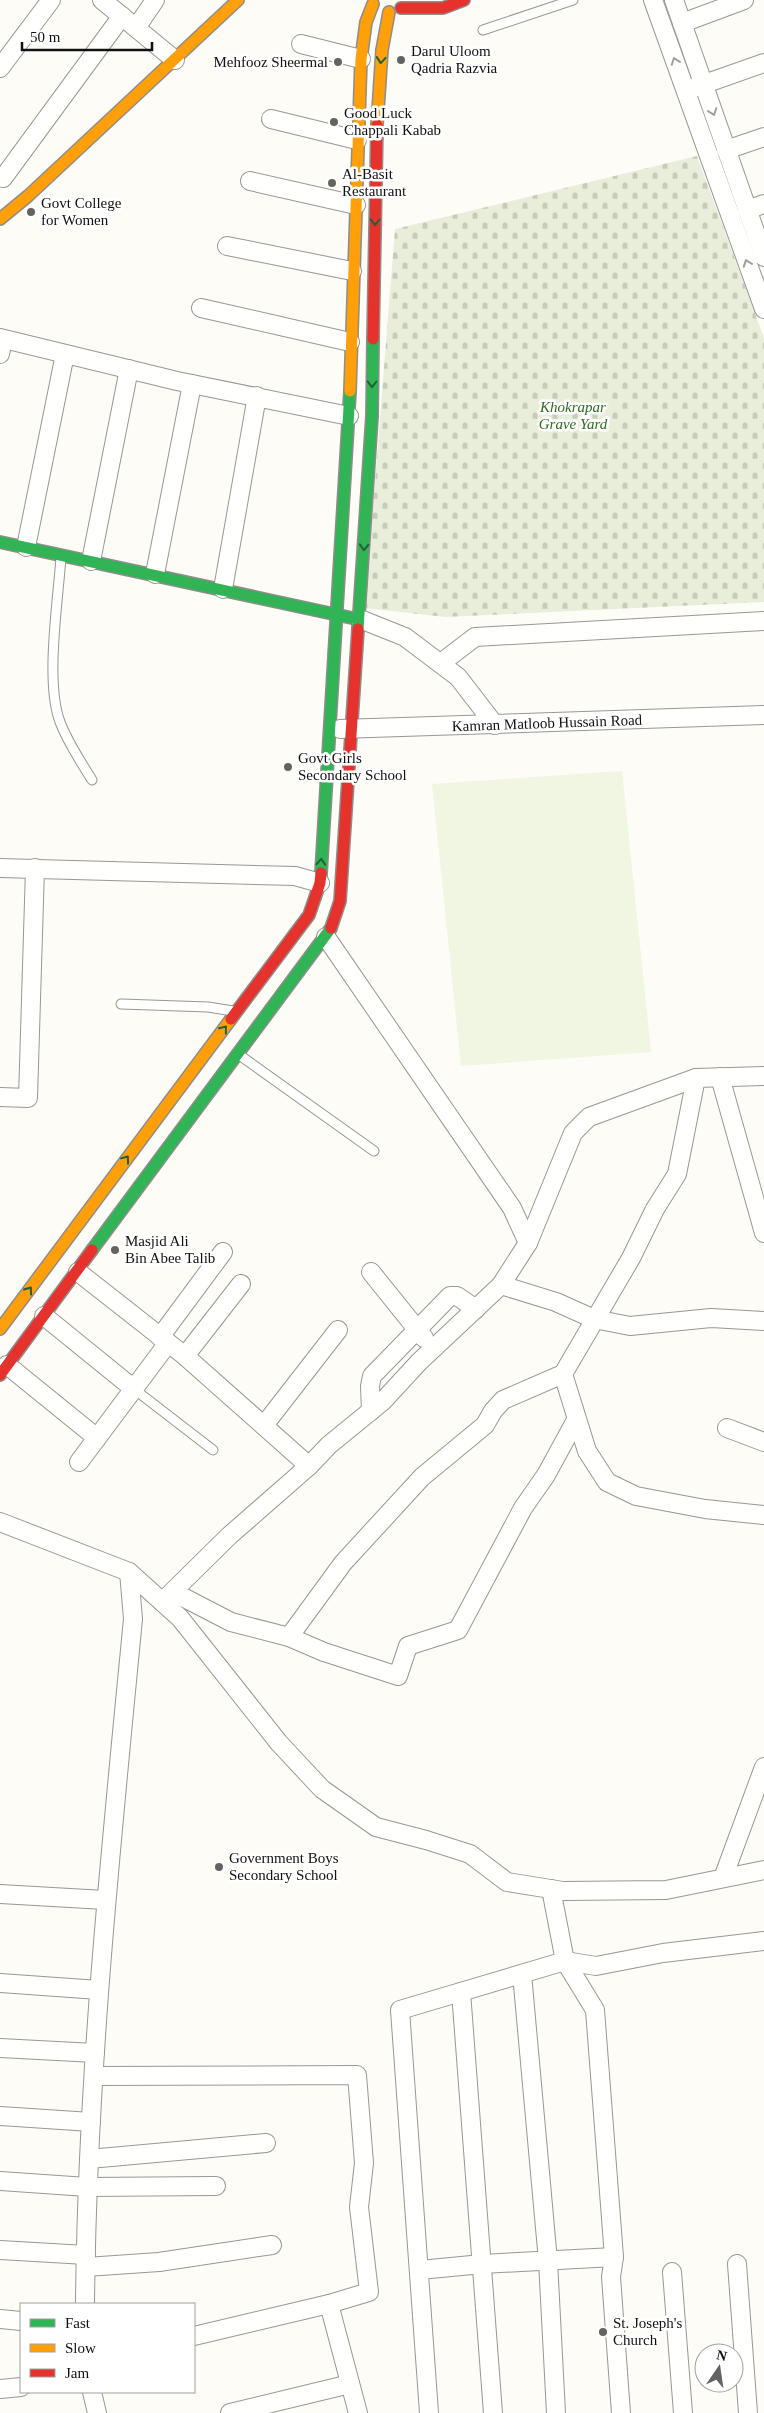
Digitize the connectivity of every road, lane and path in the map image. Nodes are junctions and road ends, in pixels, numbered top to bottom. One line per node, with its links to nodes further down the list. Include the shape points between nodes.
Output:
1 (51, 0): 21 (street)
2 (102, 0): 13 (street)
3 (155, 0): 15 (street)
4 (238, 0): 19 (main road)
5 (464, 0): 11 (main road, via 443,8)
6 (573, 0): 16 (lane)
7 (653, 0): 23 (street, one-way to 7)
8 (674, 0): 14 (street)
9 (744, 0): 14 (street)
10 (371, 2): 12 (main road, via 377,8); 18 (main road)
11 (405, 4): 12 (main road)
12 (390, 12): 53 (main road, one-way to 53, via 377,99 372,416)
13 (122, 16): 15 (street); 28 (street)
14 (682, 23): 22 (street)
15 (136, 28): 19 (street)
16 (483, 30)
17 (301, 44): 18 (street)
18 (361, 59): 26 (main road)
19 (176, 60): 30 (main road)
20 (764, 63): 22 (street)
21 (0, 68)
22 (703, 84): 23 (street); 27 (street, one-way to 27)
23 (685, 91): 38 (street, one-way to 23)
24 (271, 119): 26 (street)
25 (764, 137): 27 (street)
26 (358, 140): 31 (main road)
27 (726, 150): 32 (street)
28 (2, 177): 30 (street)
29 (250, 181): 31 (street)
30 (28, 196): 33 (main road)
31 (356, 204): 36 (main road)
32 (756, 207): 35 (street)
33 (0, 219)
34 (227, 246): 36 (street)
35 (764, 258)
36 (352, 272): 39 (main road)
37 (201, 308): 39 (street)
38 (764, 309)
39 (350, 342): 45 (main road)
40 (1, 344): 41 (street)
41 (65, 354): 42 (street); 47 (street)
42 (129, 369): 43 (street); 49 (street)
43 (192, 384): 44 (street); 50 (street)
44 (257, 396): 45 (street); 51 (street)
45 (349, 416): 52 (main road)
46 (0, 542): 47 (main road)
47 (26, 547): 48 (main road)
48 (61, 554): 49 (main road); 60 (lane, via 53,683 60,722)
49 (91, 561): 50 (main road)
50 (155, 574): 51 (main road)
51 (224, 589): 52 (main road)
52 (336, 614): 53 (main road); 59 (main road)
53 (360, 619): 55 (street, via 405,637); 58 (main road)
54 (764, 621): 55 (street, via 475,637)
55 (440, 663): 57 (street, via 458,676)
56 (764, 715): 57 (street, Kamran Matloob Hussain Road)
57 (496, 725): 58 (street, Kamran Matloob Hussain Road)
58 (353, 728): 59 (street, Kamran Matloob Hussain Road); 64 (main road, via 340,901 335,921)
59 (330, 729): 63 (main road, one-way to 59)
60 (92, 780)
61 (0, 868): 62 (street)
62 (35, 868): 63 (street, via 295,876); 71 (street, via 28,1098)
63 (320, 883): 66 (main road, via 309,915)
64 (326, 937): 67 (main road); 75 (street, via 512,1208)
65 (121, 1004): 66 (lane, via 208,1007)
66 (238, 1012): 72 (main road, one-way to 66)
67 (236, 1053): 72 (main road); 73 (lane)
68 (764, 1076): 69 (street)
69 (720, 1077): 70 (street); 74 (street)
70 (696, 1078): 75 (street, via 589,1117 579,1125); 83 (street, via 676,1174)
71 (0, 1097)
72 (184, 1102): 77 (main road); 85 (main road, one-way to 72)
73 (374, 1151)
74 (764, 1234)
75 (528, 1243): 80 (street)
76 (223, 1252): 88 (street)
77 (78, 1272): 82 (main road); 88 (street)
78 (371, 1272): 87 (street)
79 (241, 1284): 90 (street)
80 (501, 1285): 81 (street); 83 (street, via 556,1302)
81 (476, 1309): 87 (street, via 457,1296 450,1296); 89 (street)
82 (44, 1316): 91 (main road); 93 (street)
83 (594, 1319): 84 (street, via 630,1326 711,1318); 92 (street)
84 (764, 1321)
85 (0, 1329)
86 (338, 1330): 96 (street)
87 (417, 1330): 89 (street); 94 (street, via 372,1376)
88 (164, 1340): 90 (street); 93 (street)
89 (433, 1349): 94 (street)
90 (185, 1356): 96 (street)
91 (4, 1370): 98 (street)
92 (563, 1374): 95 (street); 107 (street, via 503,1400 485,1425 422,1477 343,1562)
93 (134, 1389): 98 (street); 100 (lane)
94 (371, 1411): 102 (street)
95 (576, 1420): 103 (street, via 587,1450 607,1482 636,1496 706,1509); 107 (street, via 546,1475 523,1508 458,1630 408,1646 398,1676 324,1652)
96 (265, 1424): 102 (street)
97 (727, 1428): 99 (street)
98 (97, 1438): 101 (street)
99 (764, 1442)
100 (213, 1450)
101 (79, 1462)
102 (309, 1466): 106 (street, via 229,1536)
103 (764, 1515)
104 (0, 1522): 105 (street)
105 (129, 1572): 106 (street); 113 (street, via 133,1619)
106 (167, 1597): 107 (street, via 231,1622); 111 (street, via 280,1743 322,1789 376,1827 470,1854 507,1882)
107 (289, 1636)
108 (764, 1767): 110 (street)
109 (764, 1870): 110 (street)
110 (723, 1878): 111 (street, via 666,1890)
111 (551, 1889): 115 (street)
112 (0, 1894): 113 (street)
113 (105, 1900): 118 (street)
114 (764, 1941): 115 (street, via 663,1952 596,1966)
115 (565, 1961): 116 (street); 132 (street, via 595,2010)
116 (522, 1974): 119 (street); 134 (street)
117 (0, 1983): 118 (street)
118 (99, 1990): 121 (street)
119 (461, 1992): 135 (street); 137 (street, via 400,2010)
120 (0, 2048): 121 (street)
121 (95, 2053): 122 (street)
122 (94, 2076): 124 (street); 140 (street, via 357,2074 364,2163 359,2207 369,2292)
123 (0, 2116): 124 (street)
124 (91, 2122): 126 (street)
125 (266, 2143): 126 (street)
126 (89, 2159): 129 (street)
127 (0, 2181): 129 (street)
128 (216, 2186): 129 (street)
129 (87, 2187): 133 (street)
130 (272, 2246): 133 (street, via 159,2262)
131 (0, 2250): 133 (street)
132 (614, 2257): 134 (street); 154 (street, via 611,2277)
133 (86, 2261): 139 (street)
134 (548, 2261): 135 (street); 153 (street)
135 (482, 2264): 137 (street); 152 (street)
136 (737, 2264): 156 (street)
137 (420, 2270): 151 (street)
138 (672, 2272): 155 (street)
139 (86, 2303)
140 (329, 2304): 143 (street); 144 (street)
141 (0, 2320): 142 (street)
142 (20, 2321)
143 (195, 2336)
144 (350, 2384): 149 (street); 150 (street)
145 (20, 2386): 146 (street)
146 (0, 2389)
147 (92, 2393): 148 (street)
148 (97, 2413)
149 (230, 2413)
150 (358, 2413)
151 (429, 2413)
152 (493, 2413)
153 (556, 2413)
154 (622, 2413)
155 (683, 2413)
156 (748, 2413)

